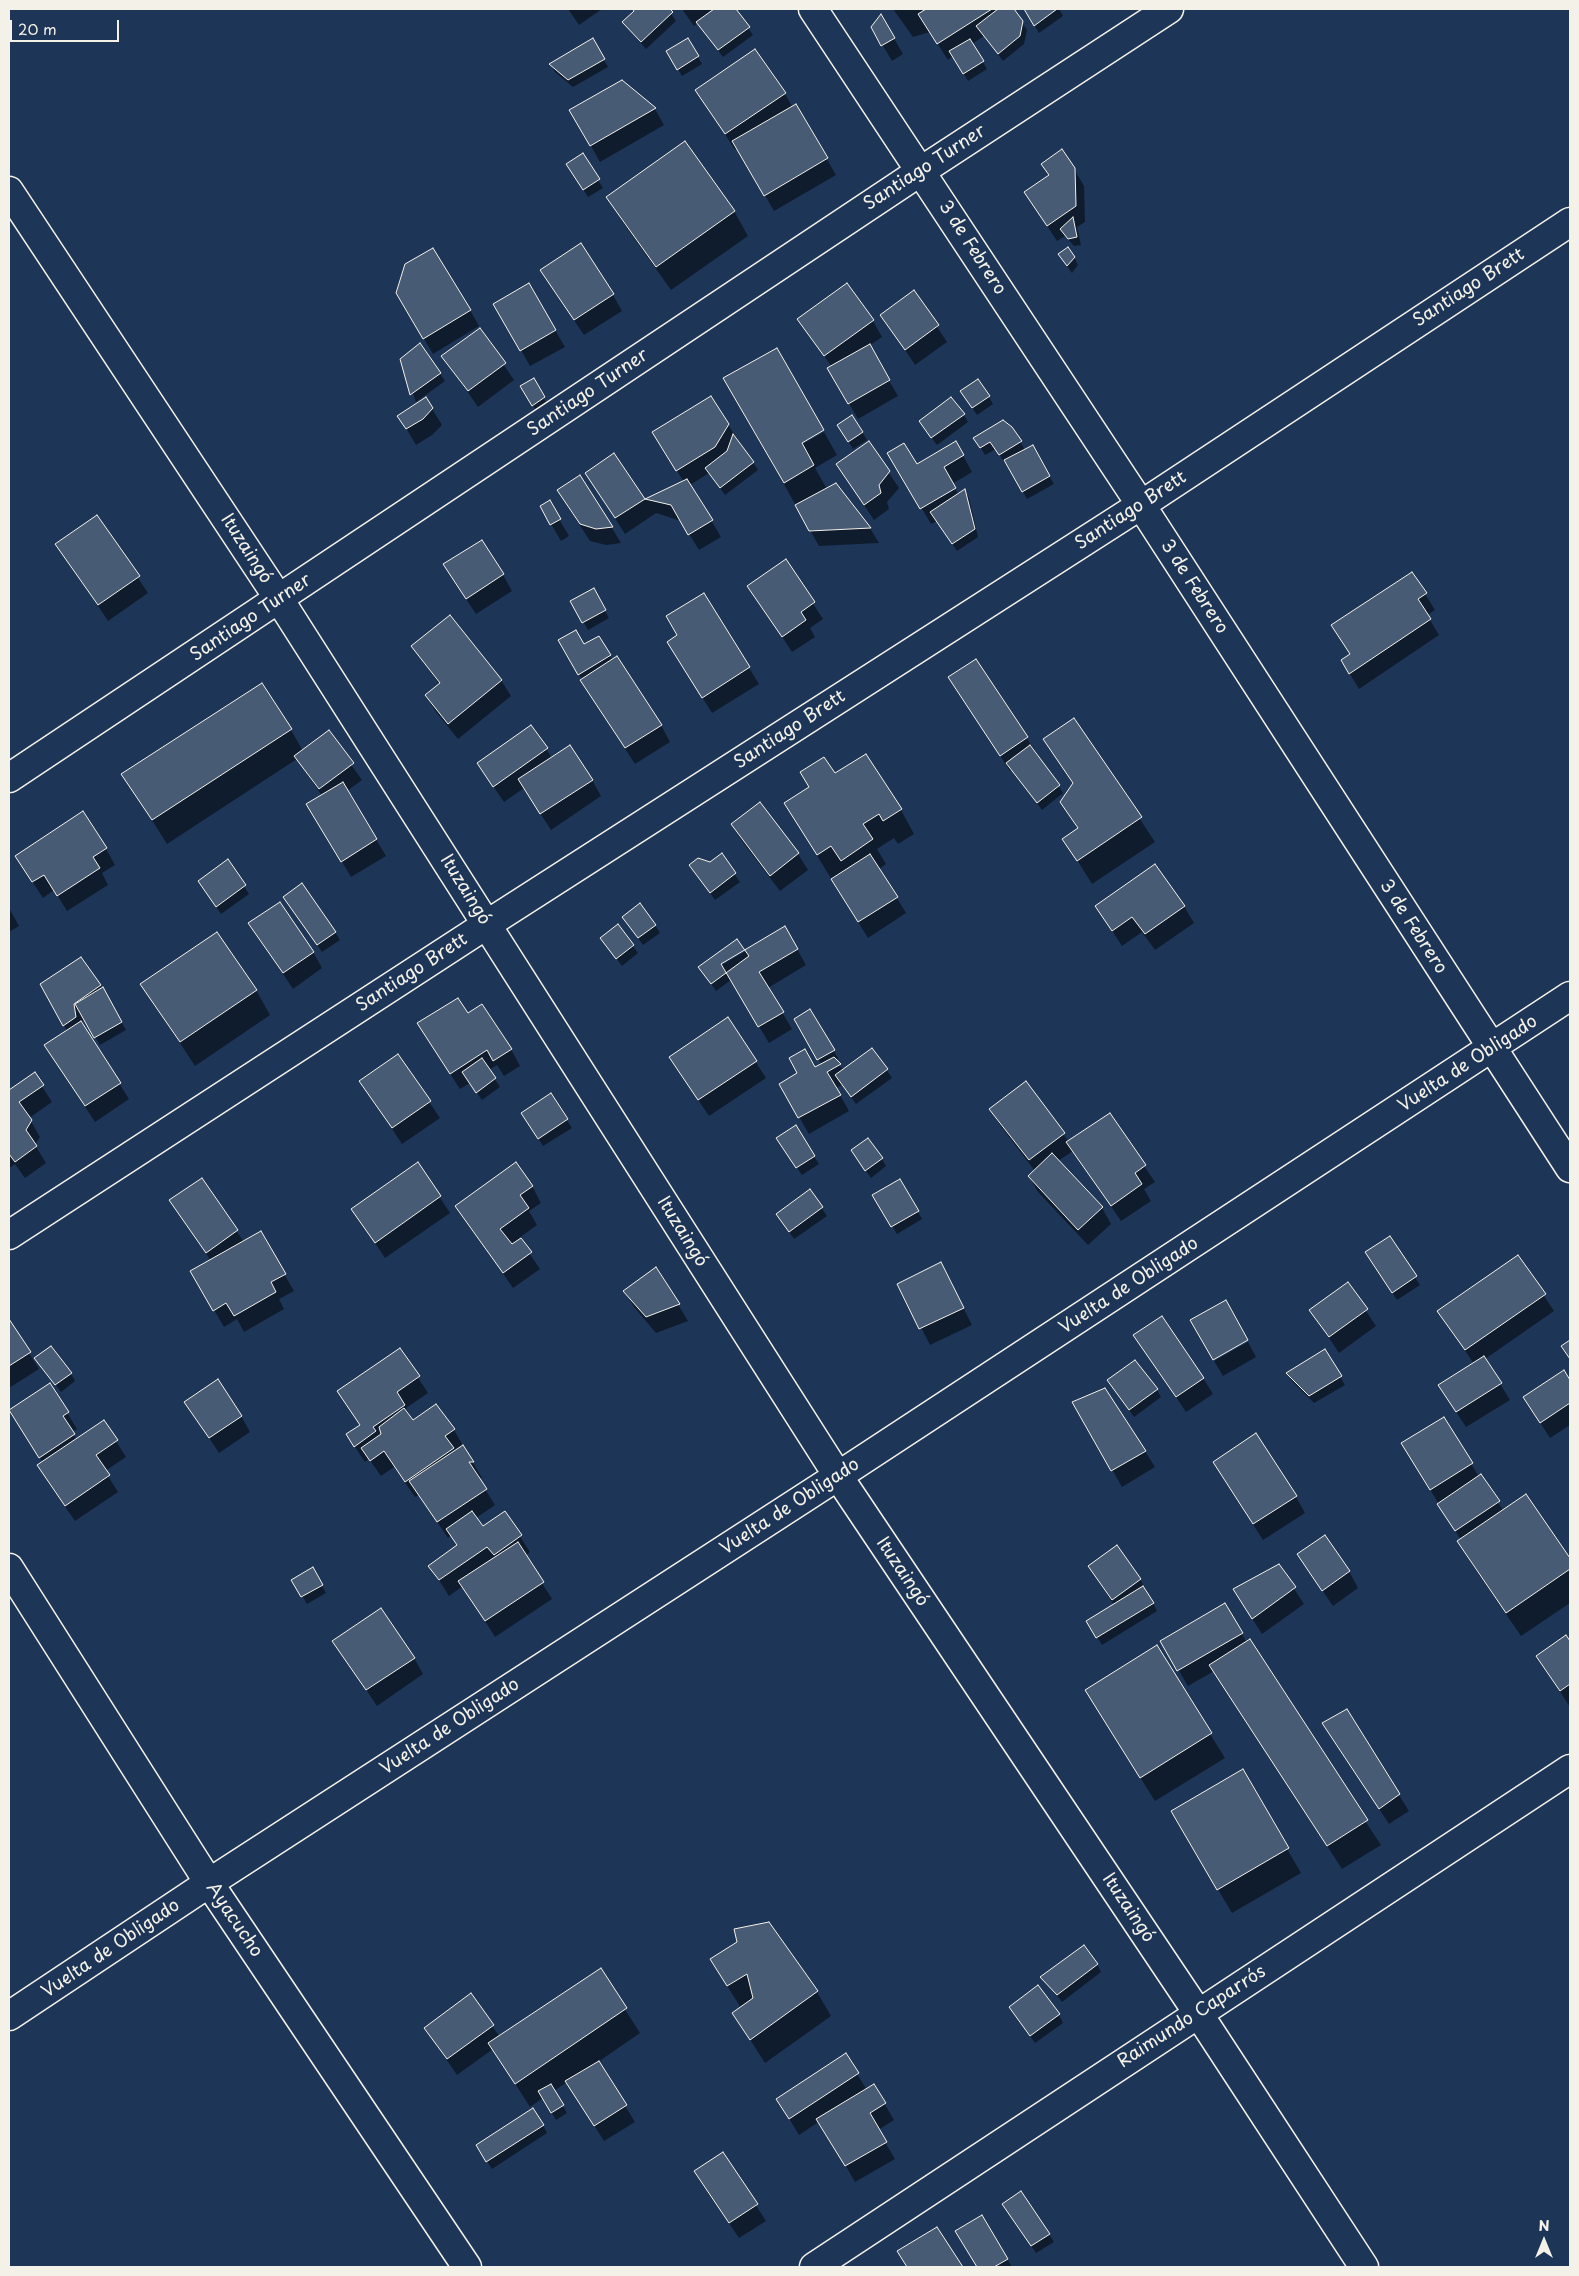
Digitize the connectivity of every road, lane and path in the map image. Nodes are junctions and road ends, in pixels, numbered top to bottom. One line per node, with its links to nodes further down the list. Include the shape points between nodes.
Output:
1 (813, 9): 3 (street, 3 de Febrero)
2 (1169, 9): 3 (street, Santiago Turner)
3 (921, 171): 6 (street, 3 de Febrero); 7 (street, Santiago Turner)
4 (9, 191): 7 (street, Ituzaingó)
5 (1570, 222): 6 (street, Santiago Brett)
6 (1142, 505): 9 (street, Santiago Brett); 11 (street, 3 de Febrero)
7 (279, 599): 8 (street, Santiago Turner); 9 (street, Ituzaingó)
8 (9, 778)
9 (486, 924): 13 (street, Santiago Brett); 14 (street, Ituzaingó)
10 (1570, 996): 11 (street, Vuelta de Obligado)
11 (1492, 1049): 12 (street, 3 de Febrero); 14 (street, Vuelta de Obligado)
12 (1570, 1168)
13 (9, 1235)
14 (838, 1476): 17 (street, Vuelta de Obligado); 18 (street, Ituzaingó)
15 (9, 1568): 17 (street, Ayacucho)
16 (1570, 1769): 18 (street, Raimundo Caparrós)
17 (209, 1883): 19 (street, Vuelta de Obligado); 20 (street, Ayacucho)
18 (1198, 2013): 21 (street, Raimundo Caparrós); 22 (street, Ituzaingó)
19 (9, 2016)
20 (466, 2267)
21 (814, 2267)
22 (1364, 2267)

